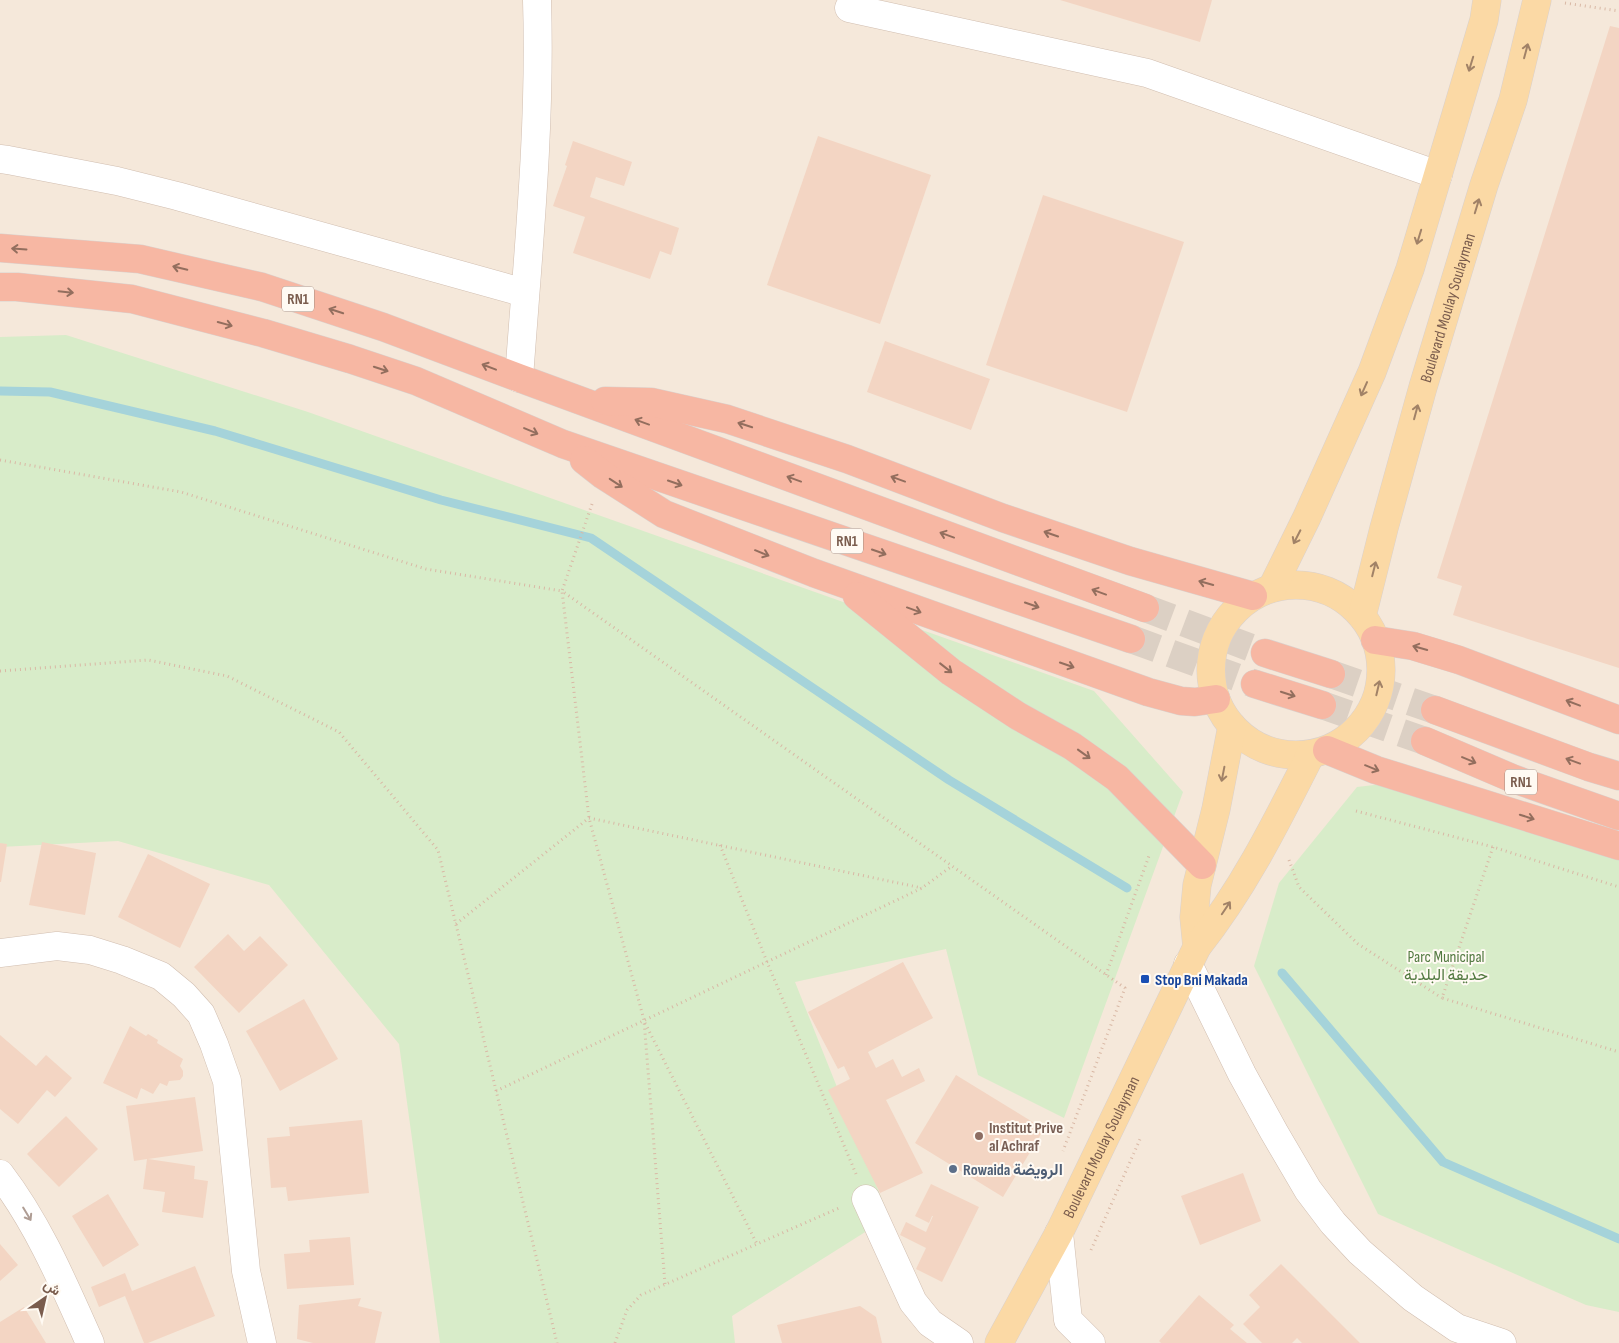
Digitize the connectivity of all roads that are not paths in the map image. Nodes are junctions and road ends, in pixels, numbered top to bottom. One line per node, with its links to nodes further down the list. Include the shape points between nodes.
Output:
1 (537, 0): 9 (street, via 538,64)
2 (1487, 0): 6 (main road, one-way to 6, via 1484,20)
3 (1549, 1): 16 (main road, Boulevard Moulay Soulayman, one-way to 3, via 1423,387 1513,100 1530,33)
4 (849, 8): 6 (street, via 1147,73)
5 (0, 159): 9 (street, via 117,180)
6 (1438, 175): 14 (main road, one-way to 14, via 1410,269 1372,372 1308,517)
7 (0, 248): 10 (highway, RN1, one-way to 7, via 383,327 262,287 140,259)
8 (0, 287): 12 (highway, RN1, one-way to 12, via 132,299 263,334 416,381)
9 (525, 293): 10 (street)
10 (519, 378): 11 (highway, RN1)
11 (584, 401): 14 (highway, one-way to 11, via 1130,561 727,419 651,402); 15 (highway, RN1, one-way to 11)
12 (563, 444): 13 (highway, one-way to 13, via 603,475 664,514); 17 (highway, RN1, one-way to 17)
13 (840, 583): 22 (highway, one-way to 22, via 1148,692 1195,702); 32 (highway, one-way to 32, via 951,672 1018,716 1072,746 1116,778)
14 (1262, 592): 16 (main road, via 1305,585 1336,595); 22 (main road, via 1234,611 1220,630 1212,652 1211,676)
15 (1145, 608)
16 (1362, 616): 18 (main road)
17 (1131, 639)
18 (1375, 640): 25 (highway, one-way to 18, via 1459,660 1413,646); 28 (main road, one-way to 18, via 1346,739 1362,724 1374,705 1380,684 1380,661)
19 (1266, 652): 20 (highway)
20 (1331, 674)
21 (1255, 684): 23 (highway, one-way to 23)
22 (1216, 699): 26 (main road)
23 (1322, 705)
24 (1435, 710): 29 (highway, RN1, one-way to 24)
25 (1619, 720)
26 (1232, 726): 28 (main road, via 1248,741 1268,751 1289,755); 32 (main road, one-way to 32)
27 (1425, 741): 30 (highway, RN1, one-way to 30, via 1514,779)
28 (1319, 752): 31 (highway, one-way to 31); 34 (main road, Boulevard Moulay Soulayman, one-way to 28, via 1235,895)
29 (1619, 776)
30 (1619, 816)
31 (1619, 846)
32 (1202, 865): 34 (main road, via 1197,885)
33 (0, 953): 40 (street, via 57,946 90,950 161,976 184,994 201,1014 227,1081 246,1272)
34 (1193, 956): 37 (main road, Boulevard Moulay Soulayman); 44 (street, via 1242,1074 1308,1190 1333,1223 1360,1252 1413,1298 1458,1328)
35 (0, 1174): 39 (street, one-way to 39, via 44,1243)
36 (866, 1199): 41 (street, via 913,1302 930,1323)
37 (1059, 1233): 38 (street); 42 (main road, Boulevard Moulay Soulayman)
38 (1070, 1332): 43 (street)
39 (90, 1343)
40 (262, 1343)
41 (959, 1343)
42 (999, 1343)
43 (1091, 1343)
44 (1502, 1343)

